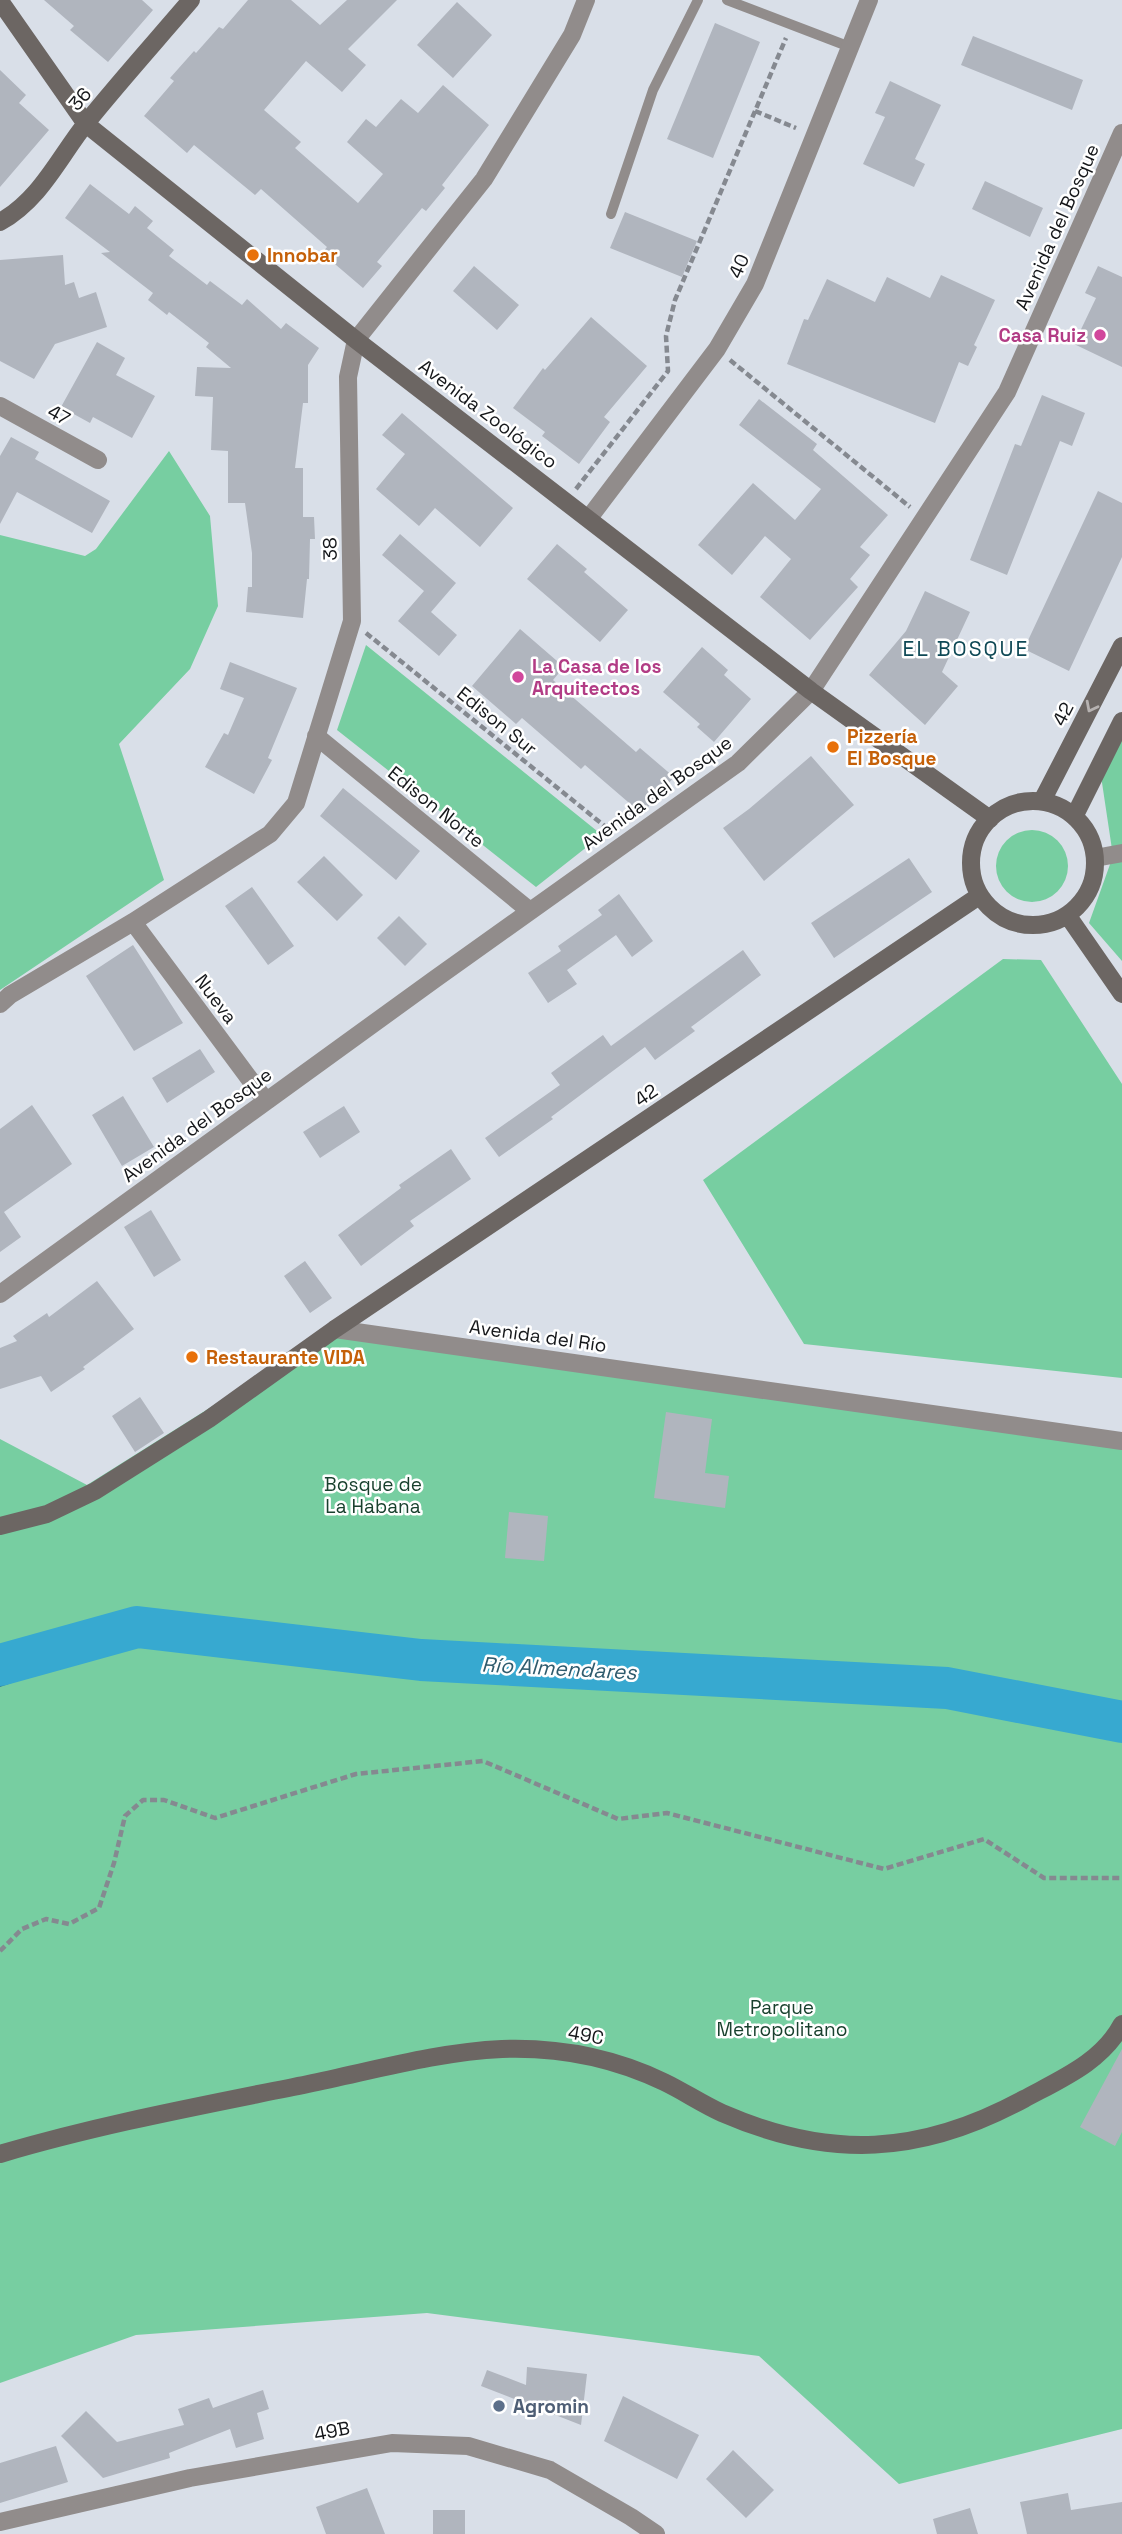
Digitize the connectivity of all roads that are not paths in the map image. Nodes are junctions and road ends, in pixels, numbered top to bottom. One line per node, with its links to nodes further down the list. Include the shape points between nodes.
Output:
1 (191, 0): 8 (street, 36)
2 (586, 0): 12 (street, 38, via 572,35 484,179)
3 (698, 0): 10 (lane, via 653,90)
4 (727, 0): 7 (lane)
5 (869, 0): 7 (street, 40)
6 (0, 1): 8 (street, Avenida Zoológico)
7 (850, 47): 15 (street, 40, via 755,284 717,349)
8 (86, 124): 11 (street, 36, via 40,189); 12 (street, Avenida Zoológico)
9 (1122, 133): 17 (street, Avenida del Bosque, via 1007,392)
10 (611, 214)
11 (0, 222)
12 (356, 340): 15 (street, Avenida Zoológico); 19 (street, 38, via 348,377 352,621)
13 (0, 406): 14 (street, 47)
14 (98, 460)
15 (589, 518): 17 (street, Avenida Zoológico)
16 (1122, 646): 20 (street, 42, one-way to 20)
17 (811, 691): 22 (street, Avenida Zoológico); 26 (street, Avenida del Bosque, via 738,763)
18 (1122, 721): 21 (street)
19 (316, 736): 26 (street, Edison Norte); 28 (street, 38, via 296,803 270,834)
20 (1042, 801): 21 (street); 22 (street, via 1002,809)
21 (1074, 815): 24 (street)
22 (989, 819): 25 (street, via 974,841 971,857)
23 (1122, 853): 24 (street)
24 (1095, 858): 27 (street, via 1089,891)
25 (979, 895): 27 (street, via 1009,922 1050,924); 33 (street, 42)
26 (530, 911): 31 (street, Avenida del Bosque)
27 (1068, 916): 29 (street)
28 (132, 922): 30 (street, 38); 31 (street, Nueva)
29 (1122, 994)
30 (0, 1004)
31 (266, 1101): 32 (street, Avenida del Bosque)
32 (0, 1294)
33 (335, 1329): 34 (street, Avenida del Río); 35 (street, via 209,1419 96,1491 47,1514)
34 (1122, 1441)
35 (0, 1526)
36 (1122, 2024): 37 (street, 49C, via 1093,2059 1056,2082 999,2113 908,2143 869,2145 795,2138 720,2112 624,2065 584,2053 501,2049 419,2061 141,2118)
37 (0, 2154)
38 (0, 2522): 39 (street, 49B, via 190,2478 392,2443 468,2446 550,2470)
39 (656, 2534)

